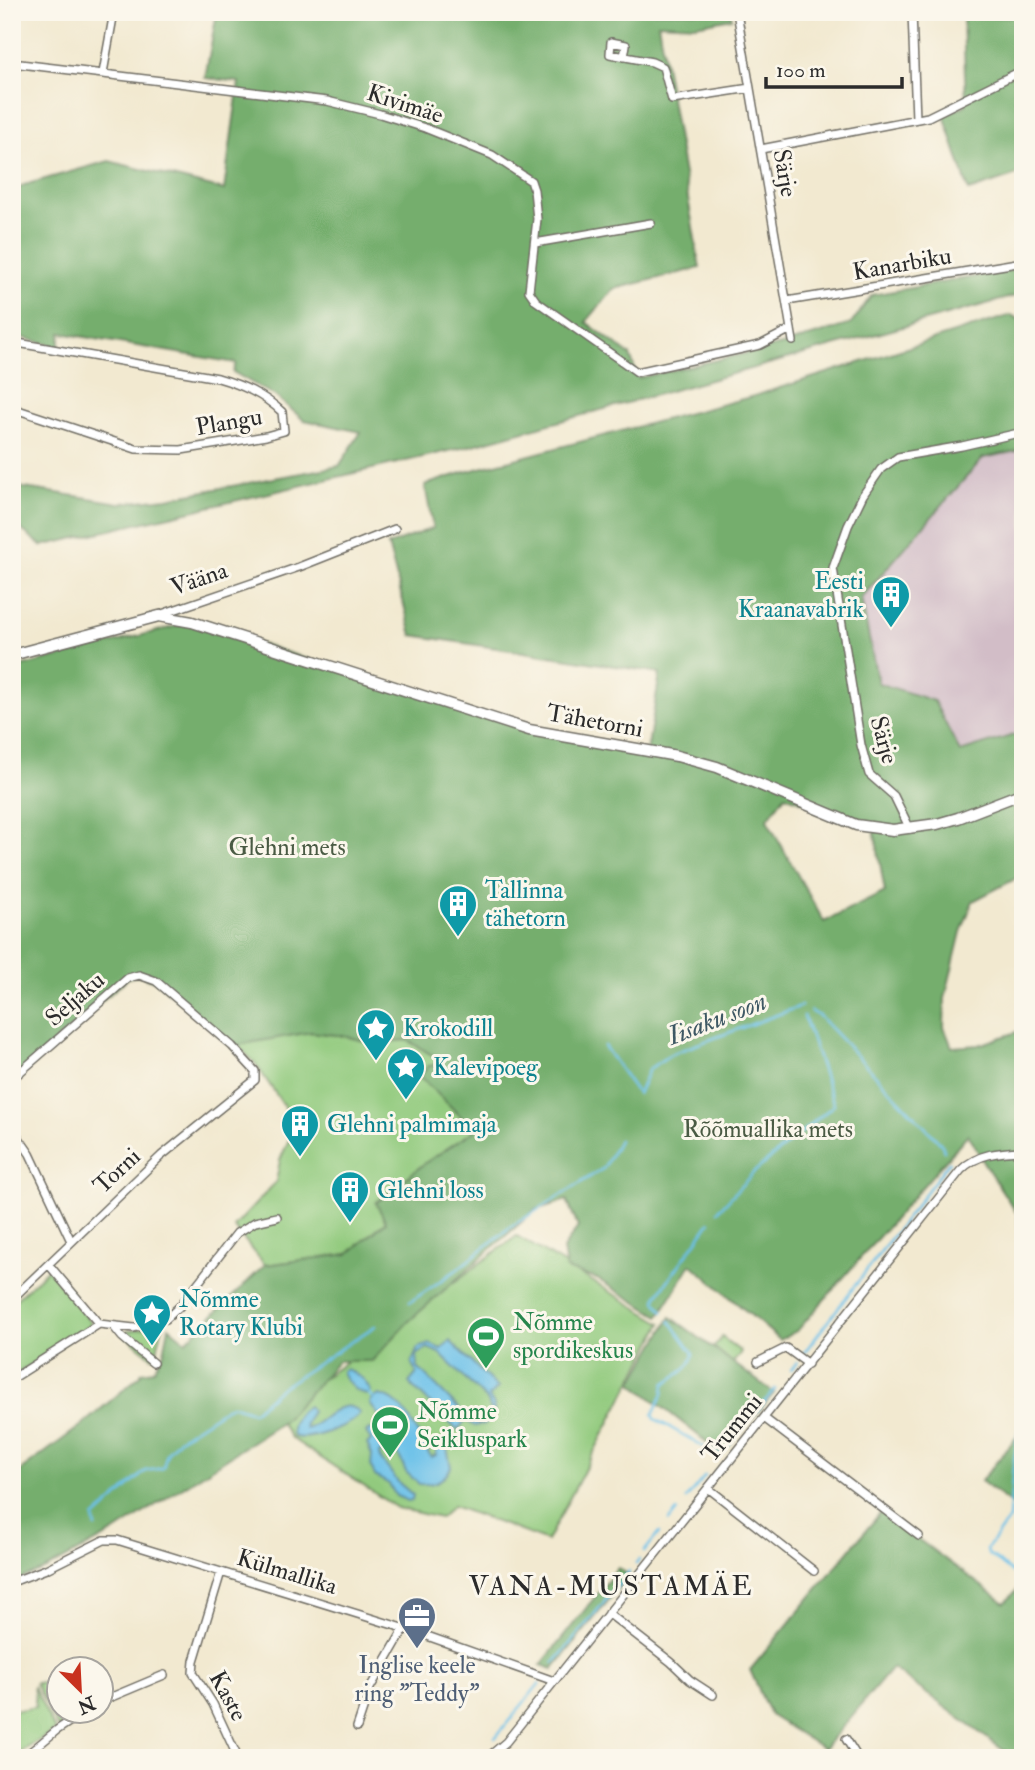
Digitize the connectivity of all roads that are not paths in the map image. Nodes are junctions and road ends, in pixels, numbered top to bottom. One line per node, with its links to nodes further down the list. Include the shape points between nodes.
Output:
1 (114, 12): 7 (street)
2 (737, 12): 8 (street, Särje)
3 (912, 12): 9 (street)
4 (624, 57): 8 (street, via 663,67 672,100)
5 (12, 63): 7 (street, Kivimäe)
6 (1023, 70): 9 (street)
7 (103, 73): 12 (street, Kivimäe, via 327,101 425,128 492,155 531,181 537,219)
8 (750, 88): 10 (street, Särje)
9 (916, 119): 10 (street)
10 (761, 149): 14 (street, Särje)
11 (651, 223): 12 (street)
12 (535, 243): 15 (street, Kivimäe, via 529,291 536,301 637,372 760,345)
13 (1023, 262): 14 (street, Kanarbiku)
14 (787, 301): 15 (street, Särje)
15 (791, 329): 16 (street, Särje)
16 (793, 341)
17 (12, 342): 18 (street, Plangu, via 242,385 282,412 284,431 181,450 136,449)
18 (12, 408)
19 (1023, 432): 24 (street, Särje, via 898,457 881,469 863,495 833,568 869,774 894,796)
20 (396, 529): 21 (street, Vääna)
21 (159, 615): 22 (street, Vääna); 24 (street, Tähetorni, via 529,730 717,767 856,825)
22 (12, 655)
23 (1023, 793): 24 (street, Tähetorni, via 958,818)
24 (910, 829)
25 (12, 1079): 26 (street, Seljaku, via 128,978 139,975 156,981 232,1045 255,1071)
26 (255, 1080): 30 (street, Torni, via 161,1156)
27 (12, 1128): 30 (street, via 30,1154)
28 (1023, 1151): 37 (street, Trummi, via 993,1153 967,1164)
29 (277, 1217): 34 (street, via 237,1233 166,1319 134,1328)
30 (71, 1241): 31 (street, Torni)
31 (48, 1265): 32 (street, Torni); 33 (street)
32 (12, 1299)
33 (99, 1324): 34 (street); 38 (street)
34 (114, 1327): 36 (street)
35 (758, 1362): 37 (street, via 786,1348)
36 (153, 1363)
37 (808, 1364): 39 (street, Trummi)
38 (12, 1379)
39 (764, 1418): 40 (street, Trummi); 41 (street)
40 (708, 1488): 42 (street); 45 (street, Trummi)
41 (919, 1536)
42 (814, 1571)
43 (221, 1572): 44 (street, Külmallika, via 104,1540); 46 (street, Külmallika); 55 (street, Kaste, via 192,1673 213,1703)
44 (12, 1582)
45 (608, 1613): 48 (street, Trummi); 50 (street)
46 (404, 1629): 48 (street, Külmallika); 52 (street, via 370,1688)
47 (164, 1675): 49 (street)
48 (554, 1681): 56 (street, Trummi, via 506,1742)
49 (116, 1695)
50 (713, 1695)
51 (66, 1724): 54 (street)
52 (357, 1727)
53 (846, 1739): 57 (street)
54 (23, 1758)
55 (238, 1758)
56 (487, 1758)
57 (858, 1758)

